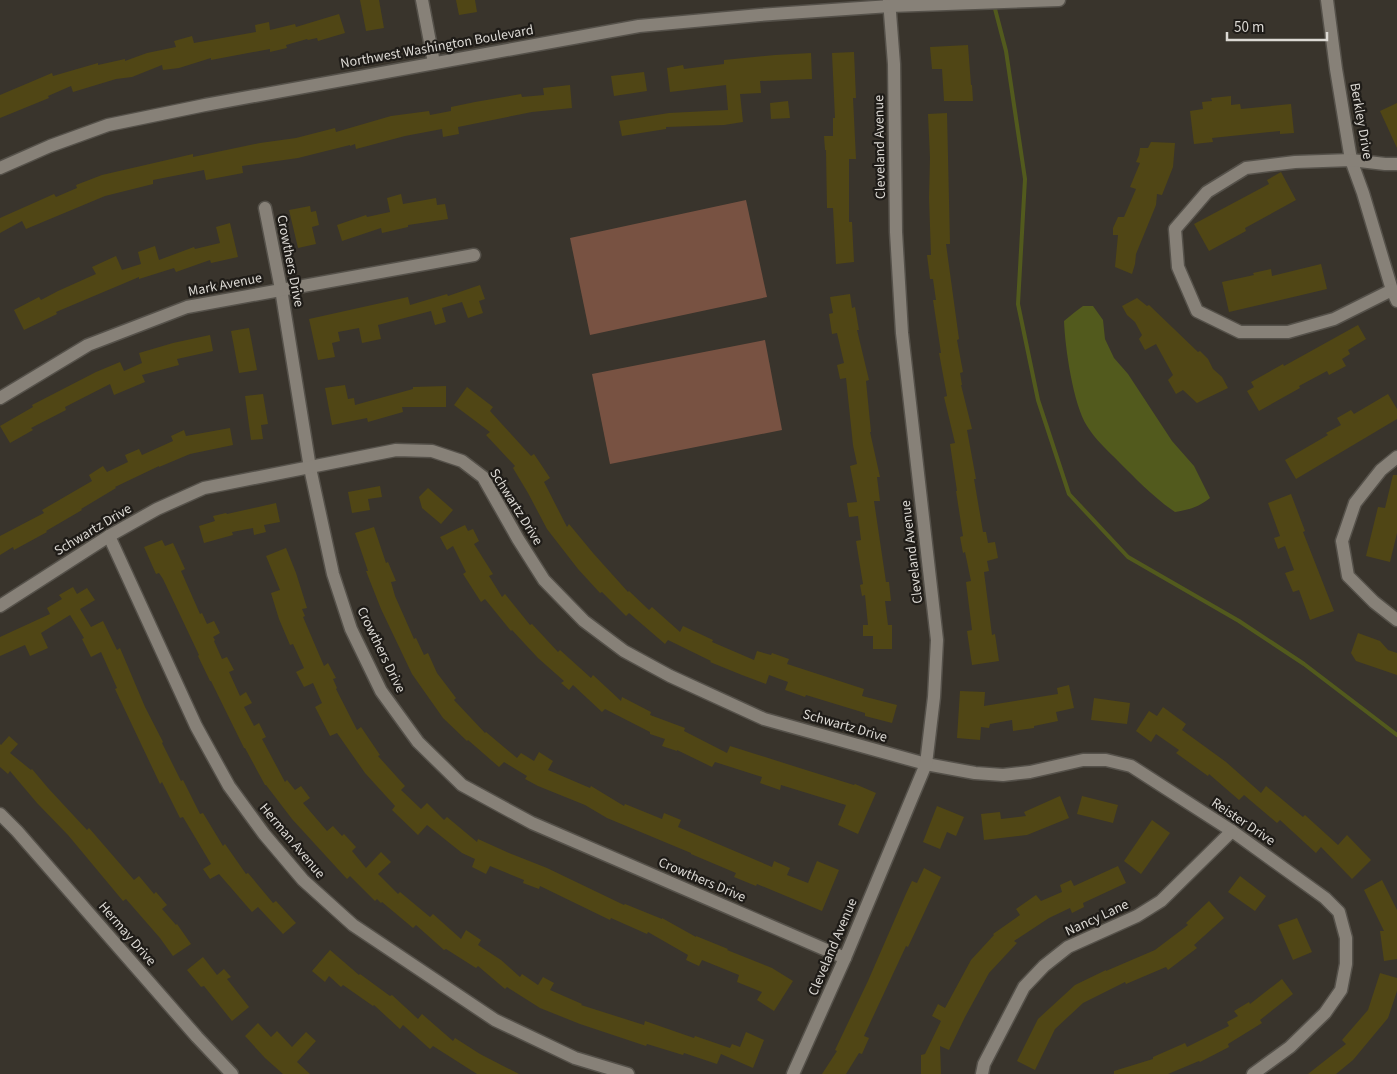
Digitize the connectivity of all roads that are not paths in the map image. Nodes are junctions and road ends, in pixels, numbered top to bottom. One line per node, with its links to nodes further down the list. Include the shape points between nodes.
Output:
1 (422, 0): 5 (street)
2 (1059, 0): 4 (street, Northwest Washington Boulevard)
3 (1327, 0): 6 (street, Berkley Drive)
4 (890, 3): 5 (street, Northwest Washington Boulevard, via 639,26); 19 (street, Cleveland Avenue, via 902,333 937,640)
5 (434, 63): 8 (street, Northwest Washington Boulevard, via 108,126)
6 (1351, 160): 7 (street); 12 (street, Berkley Drive); 12 (street, via 1246,168 1207,192 1175,229 1178,267 1197,311 1240,332 1288,332)
7 (1397, 164)
8 (0, 168)
9 (265, 208): 11 (street, Crowthers Drive)
10 (474, 255): 11 (street, Mark Avenue)
11 (281, 289): 13 (street, Mark Avenue, via 187,307 88,345); 15 (street, Crowthers Drive)
12 (1395, 296)
13 (0, 398)
14 (1397, 457): 18 (street, via 1381,470 1355,503 1342,541 1348,576)
15 (310, 468): 16 (street, Schwartz Drive, via 204,488 157,509); 19 (street, Schwartz Drive, via 396,450 432,451 462,461 483,477 544,580 584,621 624,652 764,719); 22 (street, Crowthers Drive, via 332,574 351,629 381,691 418,742 462,785 532,823)
16 (110, 536): 17 (street, Schwartz Drive); 24 (street, Herman Avenue, via 196,726 229,786 303,880 353,925 495,1020 575,1058)
17 (0, 606)
18 (1397, 620)
19 (926, 764): 21 (street, Reister Drive, via 1003,775 1083,760 1106,760 1130,766); 22 (street, Cleveland Avenue)
20 (0, 814): 23 (street, Hermay Drive)
21 (1232, 831): 26 (street, Nancy Lane, via 1161,901 1137,916 1068,947 1044,966 1024,987 984,1064); 27 (street, Reister Drive, via 1325,898 1339,912 1346,938 1346,964 1340,990 1325,1013 1290,1047)
22 (845, 958): 25 (street, Cleveland Avenue)
23 (232, 1074)
24 (628, 1074)
25 (793, 1074)
26 (982, 1074)
27 (1253, 1074)

